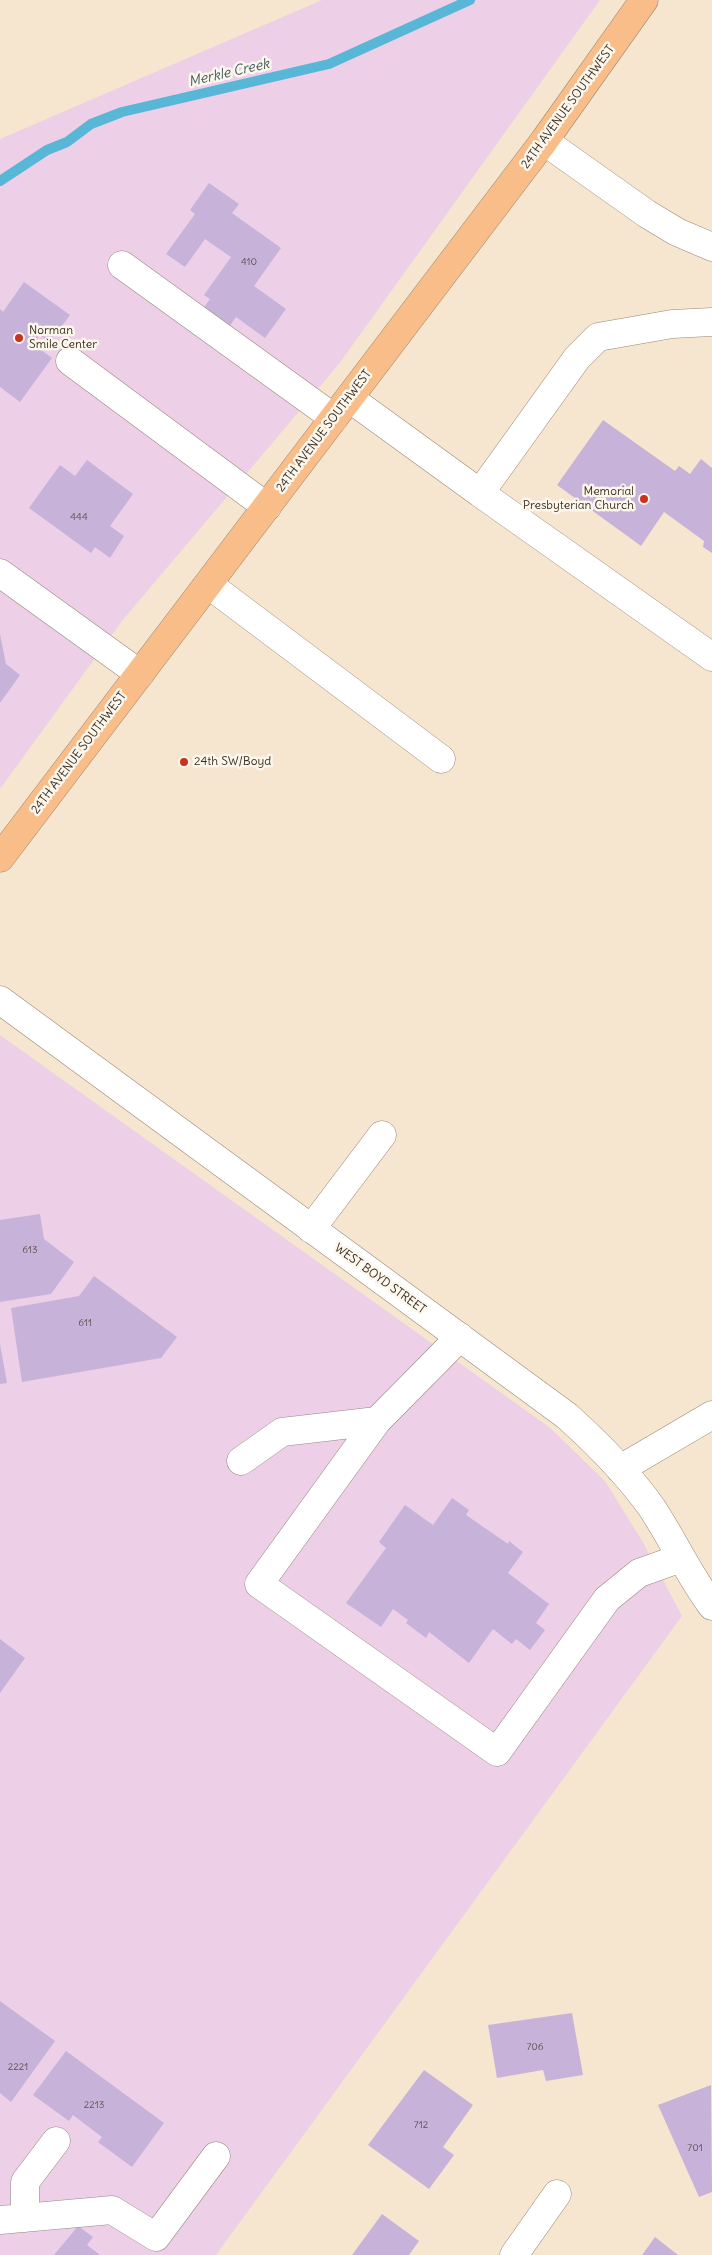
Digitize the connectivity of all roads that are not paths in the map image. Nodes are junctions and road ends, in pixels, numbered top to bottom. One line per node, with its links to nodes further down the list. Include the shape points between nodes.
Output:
1 (644, 0): 2 (main road, 24TH AVENUE SOUTHWEST)
2 (544, 141): 3 (street, via 647,214); 7 (main road, 24TH AVENUE SOUTHWEST)
3 (712, 247)
4 (122, 265): 7 (street)
5 (712, 322): 8 (street, via 672,324 598,337 577,358)
6 (70, 361): 9 (street)
7 (342, 408): 8 (street); 9 (main road, 24TH AVENUE SOUTHWEST)
8 (480, 493): 12 (street)
9 (267, 506): 11 (main road, 24TH AVENUE SOUTHWEST)
10 (0, 573): 13 (street)
11 (208, 584): 13 (main road, 24TH AVENUE SOUTHWEST); 14 (street)
12 (712, 656)
13 (140, 674): 15 (main road, 24TH AVENUE SOUTHWEST)
14 (441, 760)
15 (0, 858)
16 (0, 1000): 18 (street, WEST BOYD STREET)
17 (382, 1135): 18 (street)
18 (311, 1229): 19 (street, WEST BOYD STREET)
19 (460, 1337): 21 (street); 23 (street, WEST BOYD STREET, via 567,1416)
20 (712, 1415): 23 (street)
21 (376, 1421): 22 (street, via 282,1432); 24 (street, via 259,1584 497,1752 607,1599 639,1573)
22 (241, 1461)
23 (620, 1468): 24 (street, WEST BOYD STREET, via 653,1509)
24 (681, 1558): 25 (street, WEST BOYD STREET)
25 (712, 1606)
26 (56, 2141): 29 (street, via 25,2182)
27 (216, 2156): 29 (street, via 156,2237 112,2210)
28 (557, 2194): 30 (street)
29 (12, 2219)
30 (514, 2255)

